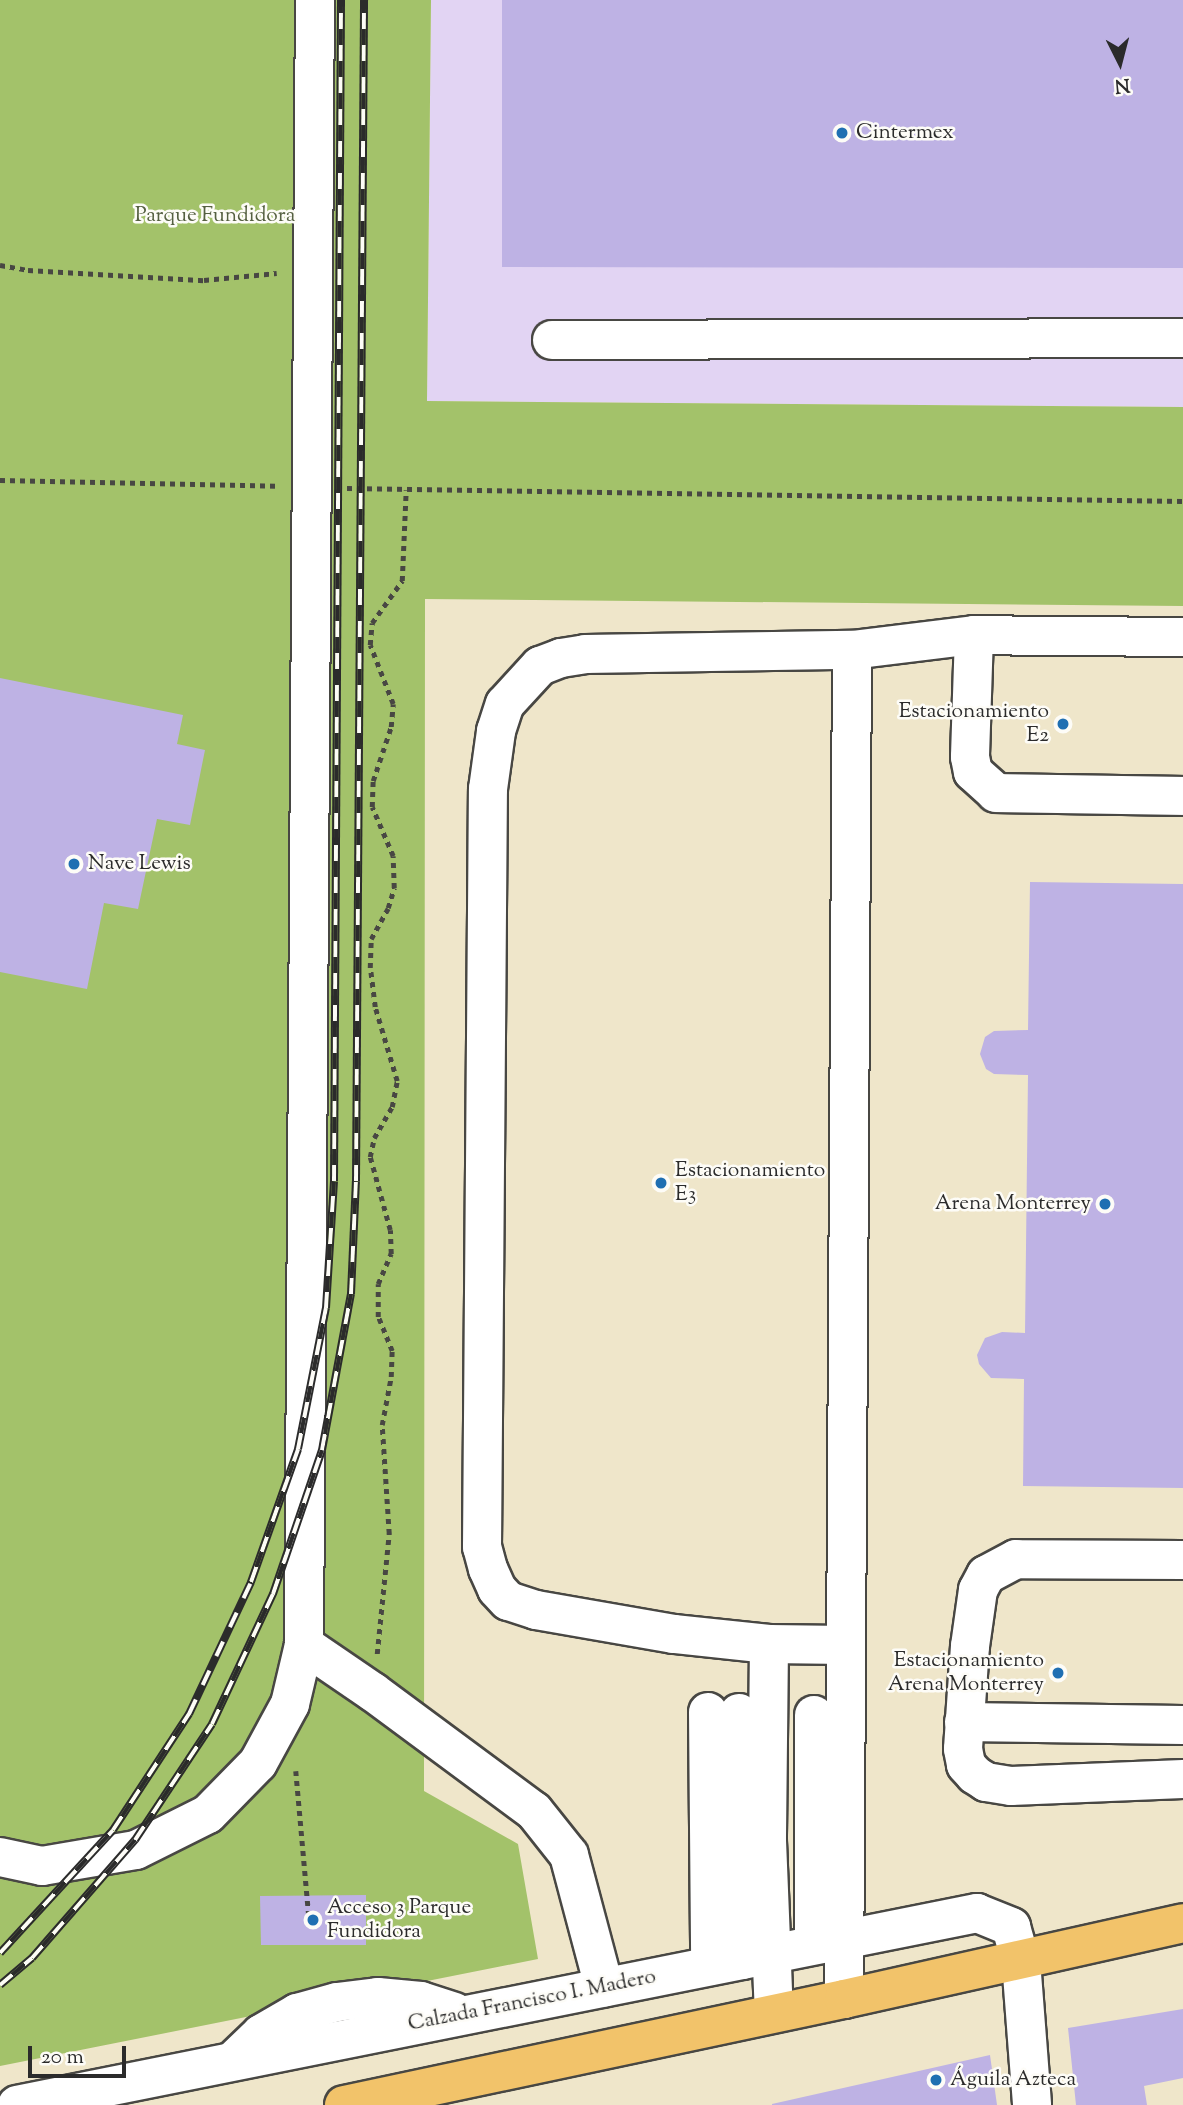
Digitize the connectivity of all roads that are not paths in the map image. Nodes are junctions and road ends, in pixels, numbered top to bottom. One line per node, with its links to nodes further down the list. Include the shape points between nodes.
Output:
1 (315, 0): 11 (street)
2 (1183, 338): 3 (street)
3 (552, 340)
4 (974, 635): 5 (street); 6 (street); 7 (street, via 970,757 972,772 984,785 996,793 1021,795)
5 (1183, 637)
6 (838, 642): 9 (street, via 585,654 540,666 505,704 496,731 488,789 482,1535 488,1569 508,1601 536,1610 674,1634); 10 (street)
7 (1183, 796)
8 (1183, 1560): 14 (street, via 1016,1559 1000,1565 978,1590)
9 (769, 1644): 10 (street); 20 (street, via 767,1841)
10 (846, 1644): 19 (street)
11 (304, 1645): 17 (street, via 289,1704 258,1763 208,1814 136,1850 42,1866); 22 (street, via 534,1811 569,1855)
12 (724, 1713): 20 (street)
13 (814, 1715): 19 (street)
14 (964, 1722): 15 (street); 16 (street, via 965,1765 986,1782 1011,1786)
15 (1183, 1725)
16 (1183, 1779)
17 (0, 1857)
18 (1183, 1923): 21 (main road)
19 (829, 1942): 20 (street, Calzada Francisco I. Madero); 21 (street, Calzada Francisco I. Madero, via 976,1913 1011,1927); 23 (street)
20 (741, 1960): 22 (street, Calzada Francisco I. Madero); 24 (street)
21 (1021, 1961): 23 (main road); 27 (street)
22 (604, 1987): 25 (street, Calzada Francisco I. Madero)
23 (844, 1999): 24 (main road)
24 (774, 2013): 26 (main road)
25 (17, 2105)
26 (344, 2105)
27 (1032, 2105)

